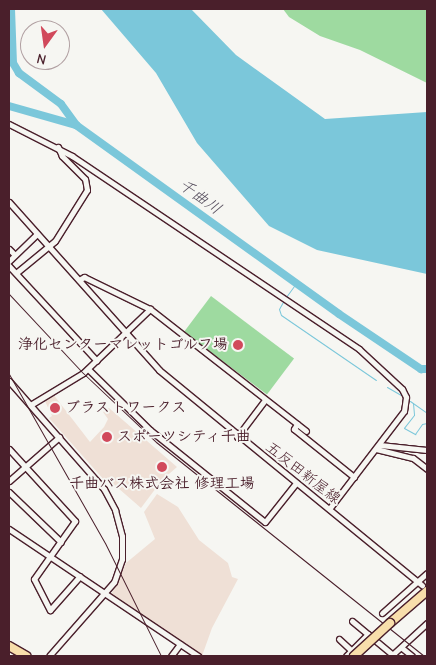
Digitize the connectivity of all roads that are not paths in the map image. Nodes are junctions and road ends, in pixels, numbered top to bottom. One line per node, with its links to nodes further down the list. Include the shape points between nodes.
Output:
1 (9, 124): 2 (street)
2 (58, 147): 5 (street, via 88,187 61,234); 23 (street, via 359,349 404,391 406,405)
3 (9, 202): 4 (street, 五反田新屋線)
4 (37, 234): 5 (street, 五反田新屋線); 7 (street)
5 (48, 248): 10 (street); 11 (street, 五反田新屋線)
6 (9, 249): 7 (street)
7 (15, 255): 8 (street)
8 (9, 261)
9 (9, 266): 10 (street)
10 (16, 273): 14 (street)
11 (79, 280): 12 (street, via 84,277); 13 (street, 五反田新屋線)
12 (150, 309): 13 (street); 17 (street)
13 (125, 334): 14 (street); 22 (street, 五反田新屋線, via 171,382)
14 (97, 361): 15 (street)
15 (88, 369): 18 (street); 30 (street, via 150,430 265,522)
16 (10, 384): 18 (street)
17 (265, 400): 19 (street); 22 (street)
18 (32, 404): 21 (street)
19 (297, 424): 20 (street); 28 (street, via 294,429)
20 (306, 431)
21 (59, 437): 26 (street); 39 (street, via 108,494 120,527 120,567)
22 (237, 437): 30 (street, 五反田新屋線)
23 (378, 447): 25 (street); 27 (street, via 413,458); 28 (street)
24 (9, 449): 26 (street)
25 (427, 450)
26 (25, 466): 29 (street); 34 (street, via 75,521)
27 (427, 469)
28 (354, 477): 32 (street)
29 (9, 482)
30 (296, 484): 32 (street, 五反田新屋線)
31 (9, 492): 34 (street)
32 (329, 509): 38 (street, 五反田新屋線)
33 (9, 530): 35 (street)
34 (61, 542): 35 (street)
35 (50, 556): 37 (street); 37 (street, via 34,579 50,610)
36 (427, 573): 38 (street)
37 (80, 576): 39 (street)
38 (422, 586): 40 (street); 48 (highway, bridge, via 390,623)
39 (105, 595): 45 (street); 50 (street)
40 (382, 613)
41 (352, 621): 43 (street)
42 (427, 623): 47 (street)
43 (368, 634): 48 (street); 54 (street)
44 (339, 639): 48 (street)
45 (180, 644): 51 (street); 52 (street)
46 (9, 646): 49 (highway)
47 (402, 648): 54 (street); 55 (street)
48 (353, 653): 53 (street)
49 (26, 656)
50 (49, 656)
51 (171, 656)
52 (198, 656)
53 (346, 656)
54 (392, 656)
55 (412, 656)

